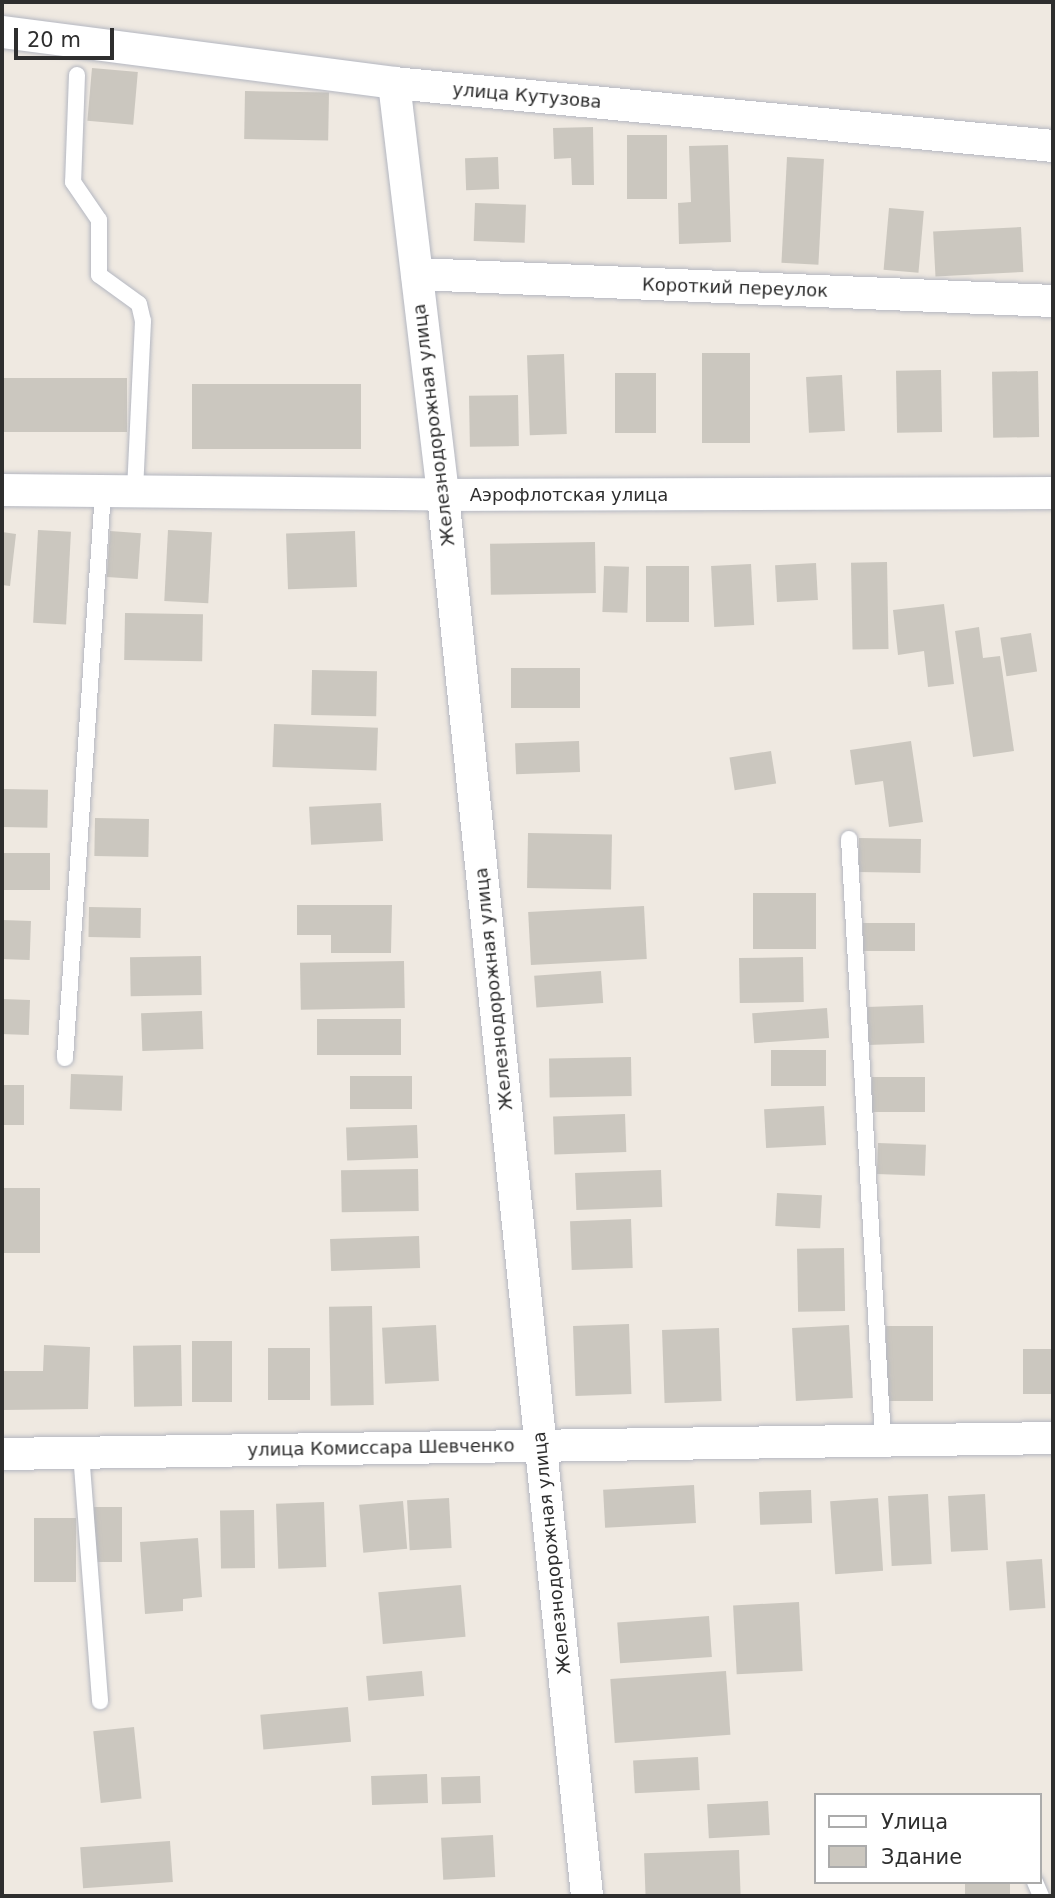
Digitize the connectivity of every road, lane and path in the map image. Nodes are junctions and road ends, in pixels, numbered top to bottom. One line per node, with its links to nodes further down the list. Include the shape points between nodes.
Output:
1 (2, 32): 3 (street, улица Кутузова)
2 (77, 75): 9 (lane, via 73,182 99,220 99,275 139,304 143,321)
3 (394, 83): 4 (street, улица Кутузова); 5 (street, Железнодорожная улица)
4 (1053, 146)
5 (417, 274): 6 (street, Короткий переулок); 11 (street, Железнодорожная улица)
6 (1053, 301)
7 (2, 490): 8 (street, Аэрофлотская улица)
8 (103, 492): 9 (street, Аэрофлотская улица); 13 (lane)
9 (135, 492): 11 (street, Аэрофлотская улица)
10 (1053, 493): 11 (street, Аэрофлотская улица)
11 (443, 495): 16 (street, Железнодорожная улица)
12 (849, 839): 15 (lane)
13 (65, 1058)
14 (1053, 1438): 15 (street, улица Комиссара Шевченко)
15 (883, 1440): 16 (street, улица Комиссара Шевченко)
16 (540, 1446): 17 (street, улица Комиссара Шевченко); 20 (street, Железнодорожная улица)
17 (81, 1453): 18 (street, улица Комиссара Шевченко); 19 (lane)
18 (2, 1454)
19 (100, 1701)
20 (587, 1896)

